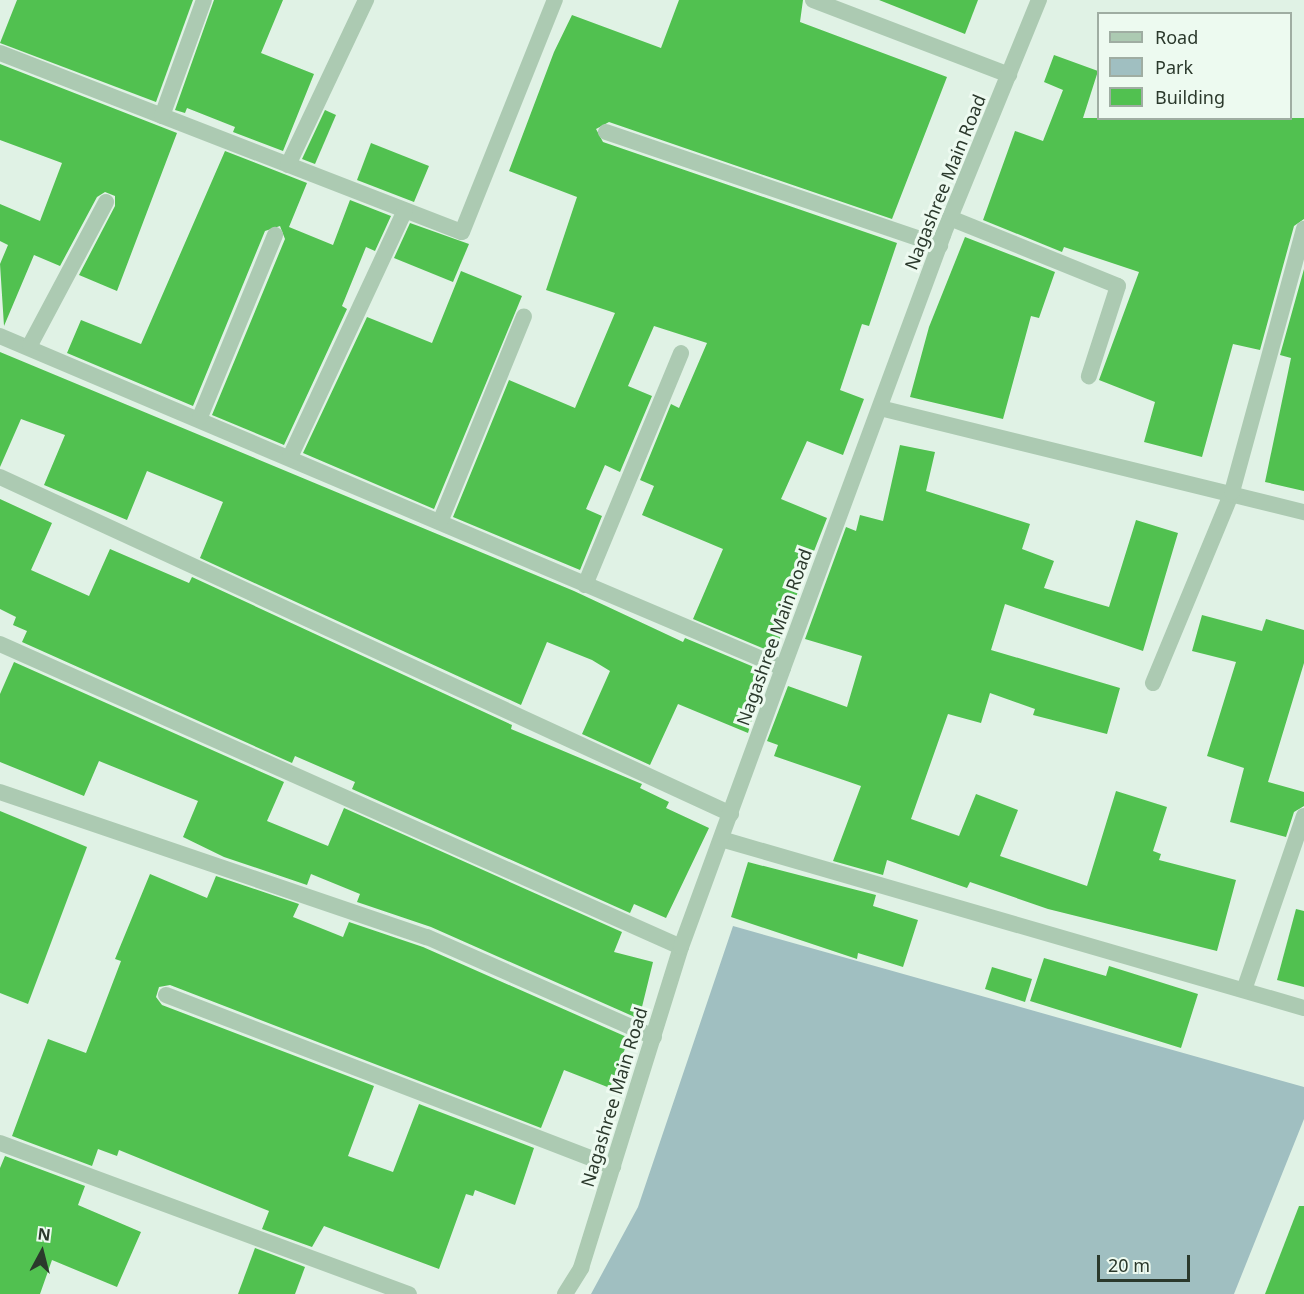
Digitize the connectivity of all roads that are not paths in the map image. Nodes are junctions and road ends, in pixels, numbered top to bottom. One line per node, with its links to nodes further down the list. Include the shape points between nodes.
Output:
1 (204, 0): 8 (street)
2 (366, 0): 10 (street)
3 (555, 0): 12 (street, via 462,232)
4 (813, 0): 7 (street)
5 (1040, 0): 7 (street, Nagashree Main Road)
6 (0, 53): 8 (street)
7 (1009, 75): 13 (street, Nagashree Main Road)
8 (162, 116): 10 (street)
9 (606, 132): 16 (street)
10 (288, 165): 12 (street)
11 (106, 202): 19 (street)
12 (405, 210): 24 (street)
13 (950, 218): 16 (street, Nagashree Main Road); 21 (street, via 1118,286)
14 (1304, 229): 26 (street)
15 (275, 235): 23 (street)
16 (940, 246): 22 (street, Nagashree Main Road)
17 (524, 316): 28 (street)
18 (0, 336): 19 (street)
19 (30, 345): 23 (street)
20 (681, 353): 29 (street)
21 (1089, 376)
22 (880, 408): 26 (street); 31 (street, Nagashree Main Road)
23 (200, 417): 24 (street)
24 (290, 457): 28 (street)
25 (0, 477): 34 (street)
26 (1233, 492): 27 (street); 32 (street)
27 (1304, 512)
28 (440, 522): 29 (street)
29 (585, 585): 31 (street)
30 (0, 644): 39 (street)
31 (783, 668): 34 (street, Nagashree Main Road)
32 (1153, 682)
33 (0, 792): 43 (street, via 427,937)
34 (731, 814): 36 (street, Nagashree Main Road)
35 (1304, 816): 37 (street)
36 (721, 840): 39 (street, Nagashree Main Road); 40 (street)
37 (1287, 862): 38 (street); 40 (street)
38 (1304, 867)
39 (681, 947): 43 (street, Nagashree Main Road)
40 (1244, 990): 42 (street)
41 (166, 995): 45 (street)
42 (1304, 1008)
43 (654, 1037): 45 (street, Nagashree Main Road)
44 (0, 1143): 46 (street)
45 (613, 1167): 47 (street, Nagashree Main Road, via 581,1268)
46 (409, 1294)
47 (565, 1294)

